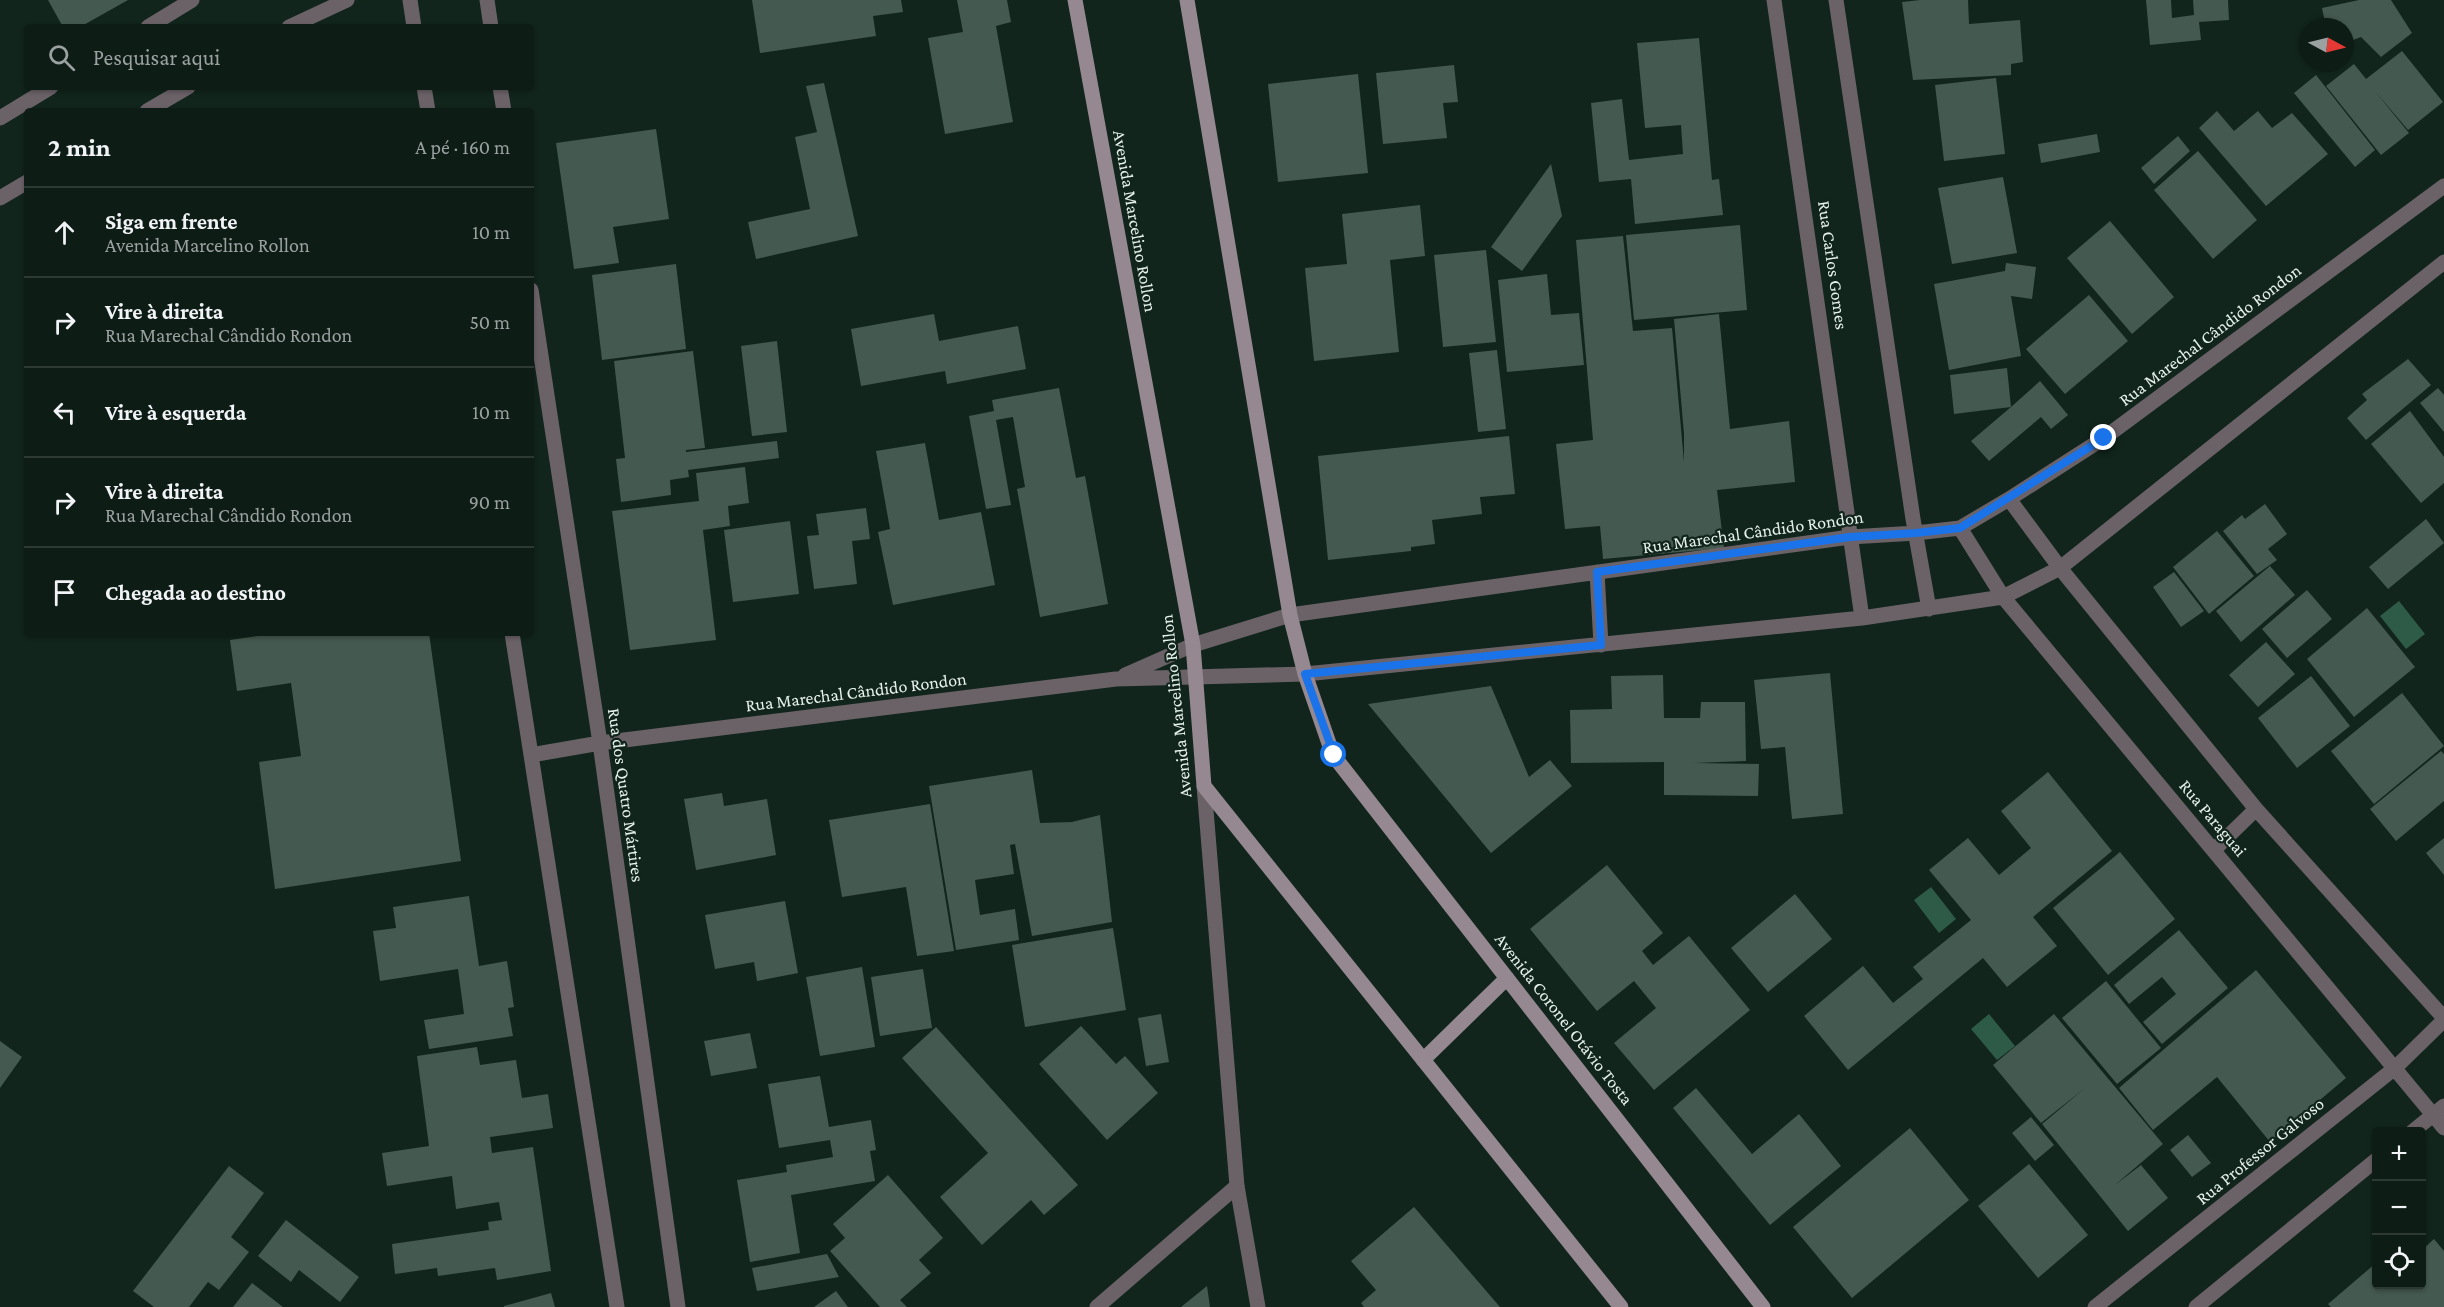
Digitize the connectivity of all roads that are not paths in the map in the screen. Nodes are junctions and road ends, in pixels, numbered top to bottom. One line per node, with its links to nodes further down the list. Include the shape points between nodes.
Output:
1 (192, 0): 9 (street)
2 (347, 0): 10 (street)
3 (410, 0): 11 (street)
4 (487, 0): 12 (street)
5 (1075, 0): 37 (main road, Avenida Marcelino Rollon)
6 (1187, 0): 34 (main road)
7 (1774, 0): 29 (street, Rua Carlos Gomes)
8 (1836, 0): 28 (street)
9 (153, 24)
10 (295, 24)
11 (414, 24)
12 (491, 24)
13 (46, 90): 20 (street)
14 (183, 90): 17 (street)
15 (424, 90): 18 (street)
16 (500, 90): 19 (street)
17 (152, 108)
18 (428, 108)
19 (504, 108)
20 (0, 118)
21 (24, 184): 23 (street)
22 (2444, 186): 26 (street, Rua Marechal Cândido Rondon, via 2104,438)
23 (0, 198)
24 (2444, 262): 30 (street, Rua Marechal Cândido Rondon)
25 (534, 310): 42 (street, Rua dos Quatro Mártires)
26 (2009, 499): 27 (street, Rua Marechal Cândido Rondon); 30 (street)
27 (1960, 528): 28 (street, Rua Marechal Cândido Rondon); 32 (street, Rua Paraguai)
28 (1916, 533): 29 (street, Rua Marechal Cândido Rondon); 33 (street)
29 (1850, 537): 31 (street, Rua Marechal Cândido Rondon); 35 (street, Rua Carlos Gomes)
30 (2060, 568): 32 (street, Rua Marechal Cândido Rondon); 45 (street)
31 (1597, 572): 34 (street, Rua Marechal Cândido Rondon); 38 (street)
32 (2003, 597): 33 (street, Rua Marechal Cândido Rondon); 46 (street, Rua Paraguai)
33 (1929, 609): 35 (street, Rua Marechal Cândido Rondon)
34 (1290, 615): 37 (street, Rua Marechal Cândido Rondon); 39 (main road)
35 (1862, 618): 38 (street, Rua Marechal Cândido Rondon)
36 (512, 636): 43 (street)
37 (1193, 645): 40 (main road, Avenida Marcelino Rollon); 41 (street, Rua Marechal Cândido Rondon)
38 (1601, 645): 39 (street, Rua Marechal Cândido Rondon)
39 (1305, 674): 40 (street, Rua Marechal Cândido Rondon); 47 (main road, Avenida Coronel Otávio Tosta, via 1334,755)
40 (1196, 676): 41 (street, Rua Marechal Cândido Rondon); 44 (main road, Avenida Marcelino Rollon)
41 (1116, 679): 42 (street, Rua Marechal Cândido Rondon)
42 (600, 743): 43 (street, Rua Marechal Cândido Rondon); 57 (street, Rua dos Quatro Mártires)
43 (531, 755): 56 (street)
44 (1204, 786): 49 (main road); 55 (street, Avenida Marcelino Rollon)
45 (2256, 809): 46 (street); 48 (street)
46 (2214, 850): 50 (street, Rua Paraguai)
47 (1507, 978): 49 (main road); 61 (main road, Avenida Coronel Otávio Tosta)
48 (2444, 1019): 50 (street, Rua Professor Galvoso)
49 (1423, 1060): 60 (main road)
50 (2396, 1068): 51 (street, Rua Paraguai); 62 (street, Rua Professor Galvoso)
51 (2439, 1110): 52 (street); 53 (street, Rua Paraguai)
52 (2417, 1127)
53 (2444, 1128)
54 (2372, 1163): 63 (street)
55 (1237, 1186): 58 (street); 59 (street, Avenida Marcelino Rollon)
56 (617, 1307)
57 (678, 1307)
58 (1097, 1307)
59 (1258, 1307)
60 (1621, 1307)
61 (1763, 1307)
62 (2095, 1307)
63 (2196, 1307)

